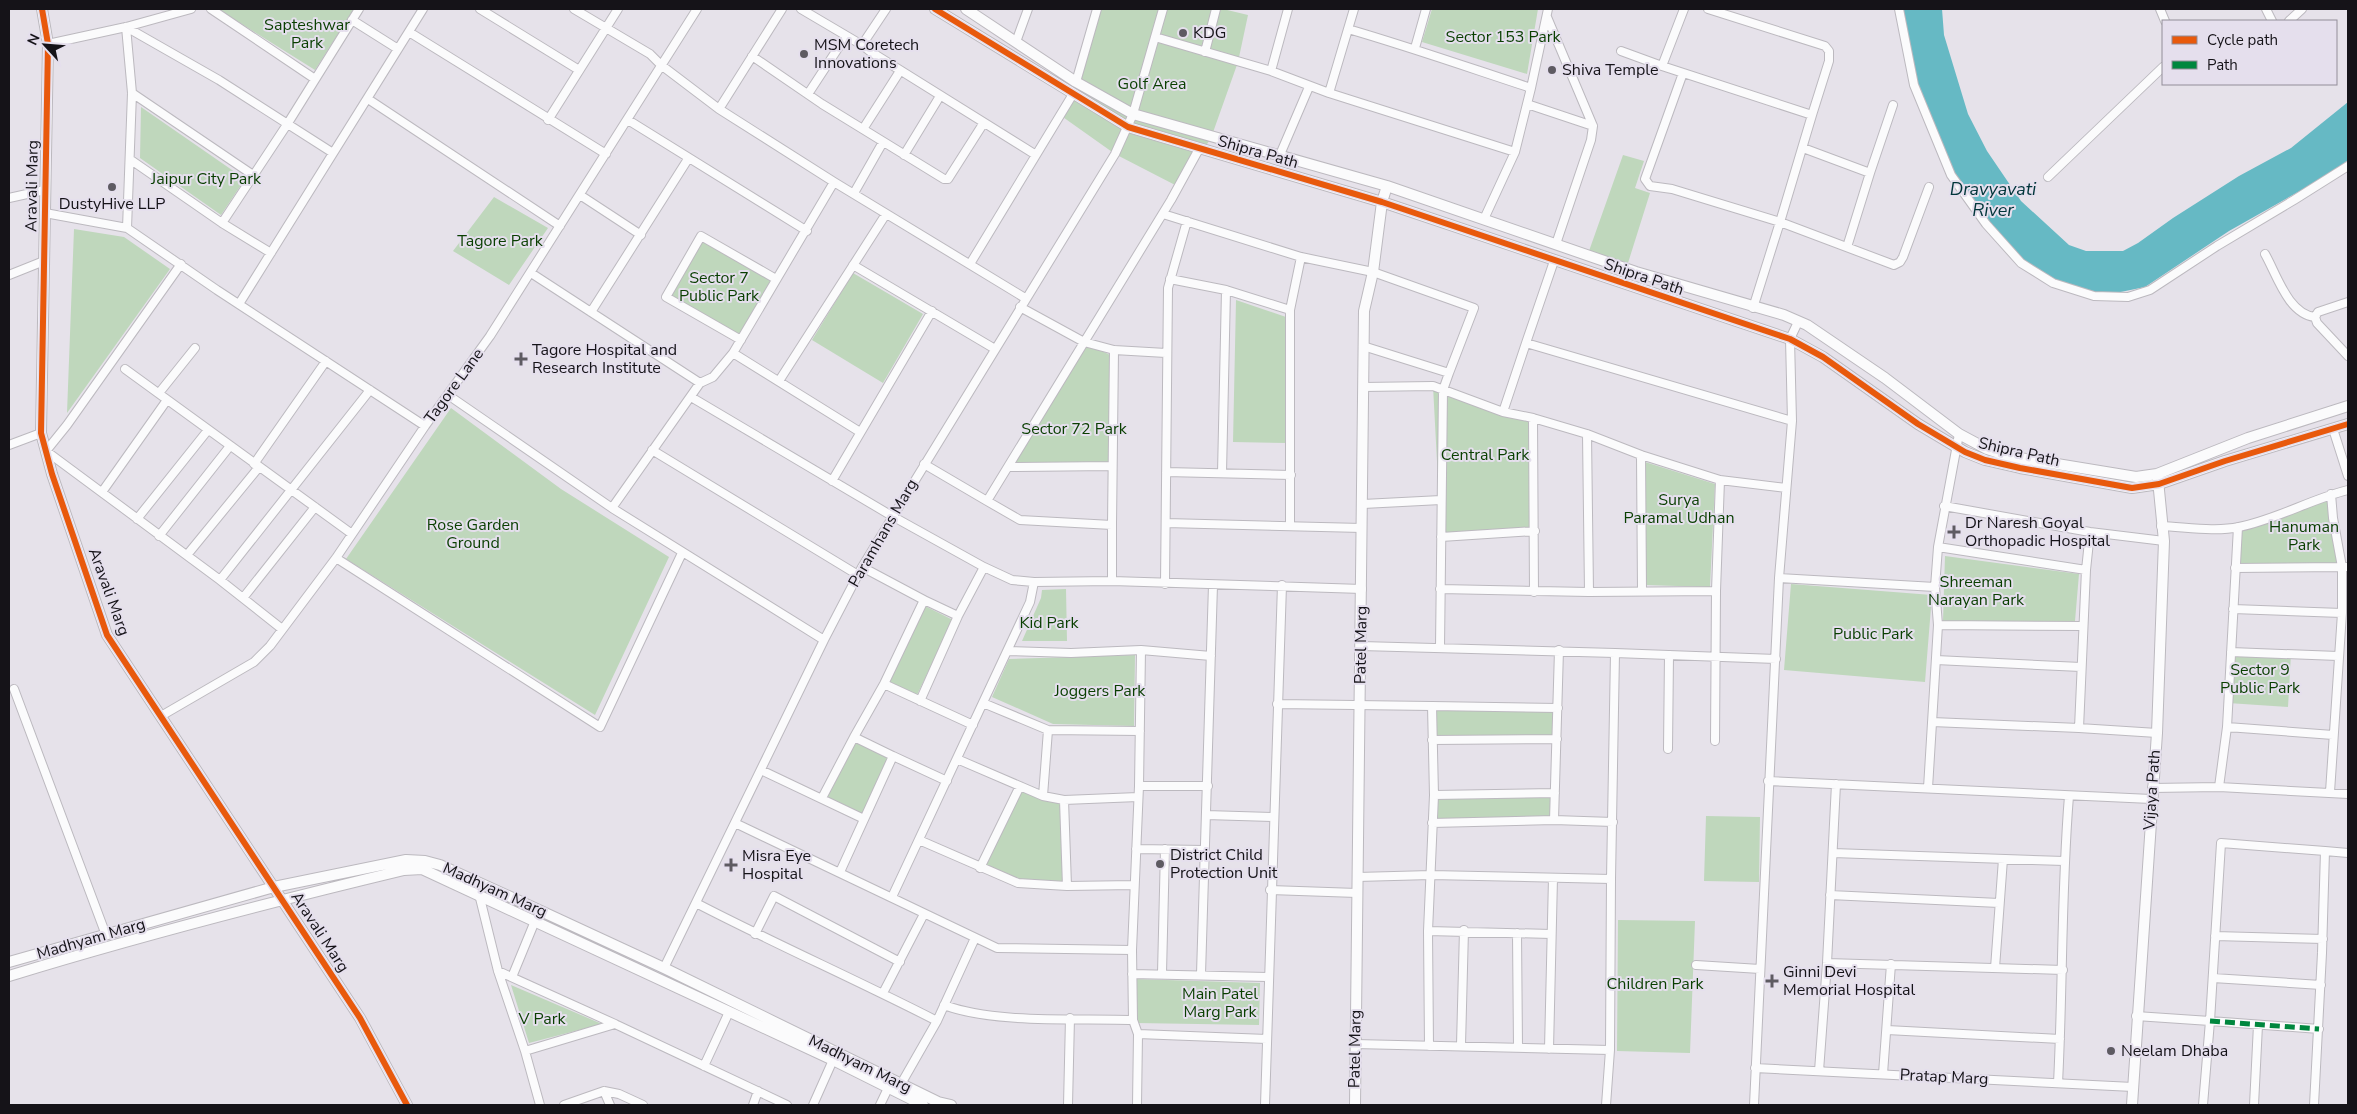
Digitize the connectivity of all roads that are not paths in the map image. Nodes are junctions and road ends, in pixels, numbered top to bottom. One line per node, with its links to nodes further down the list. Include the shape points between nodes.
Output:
1 (42, 9): 37 (street, Aravali Marg)
2 (188, 9): 30 (street)
3 (211, 9): 51 (street)
4 (359, 9): 28 (street)
5 (423, 9): 33 (street)
6 (480, 9): 26 (street)
7 (574, 9): 31 (street)
8 (618, 9): 31 (street)
9 (697, 9): 44 (street, Tagore Lane)
10 (782, 9): 43 (street)
11 (801, 9): 34 (street)
12 (886, 9): 38 (street)
13 (935, 9): 58 (street, Shipra Path)
14 (966, 9): 36 (street, Shipra Path)
15 (1028, 9): 36 (street)
16 (1097, 9): 52 (street)
17 (1163, 9): 35 (street, Paramhans Marg)
18 (1216, 9): 42 (street)
19 (1288, 9): 49 (street)
20 (1354, 9): 32 (street)
21 (1426, 9): 39 (street)
22 (1684, 9): 45 (street)
23 (1708, 9): 65 (street, via 1825,46 1829,51 1829,61)
24 (1899, 9): 84 (street, via 1914,85 1951,175 1986,224 2021,263 2053,283 2094,296 2128,297 2150,290 2209,250)
25 (2302, 9): 29 (street)
26 (492, 12): 47 (street)
27 (1548, 13): 54 (street); 70 (street)
28 (352, 20): 40 (street); 51 (street)
29 (2290, 20)
30 (126, 27): 37 (street); 56 (street); 68 (street)
31 (606, 28): 44 (street, via 650,54); 47 (street)
32 (1348, 30): 39 (street); 55 (street)
33 (409, 32): 40 (street); 66 (street)
34 (846, 36): 38 (street); 57 (street)
35 (1154, 37): 42 (street); 64 (street, Paramhans Marg)
36 (1016, 42): 52 (street, Shipra Path)
37 (48, 44): 91 (street, Aravali Marg)
38 (862, 45): 48 (street)
39 (1415, 48): 54 (street)
40 (398, 49): 60 (street)
41 (1621, 51): 45 (street)
42 (1205, 52): 49 (street)
43 (752, 56): 57 (street); 63 (street)
44 (661, 65): 63 (street); 67 (street, Tagore Lane)
45 (1662, 66): 50 (street)
46 (2162, 68): 87 (street)
47 (579, 70): 66 (street)
48 (900, 71): 59 (street); 72 (street)
49 (1271, 71): 53 (street)
50 (1683, 73): 65 (street); 101 (street, via 1646,184)
51 (315, 79): 68 (street)
52 (1076, 82): 64 (street, Shipra Path)
53 (1309, 86): 55 (street); 81 (street)
54 (1531, 88): 61 (street)
55 (1329, 92): 76 (street)
56 (132, 93): 83 (street); 86 (street)
57 (808, 94): 72 (street)
58 (1073, 94): 71 (street, Shipra Path); 80 (street)
59 (940, 96): 69 (street); 79 (street)
60 (368, 99): 77 (street); 103 (street)
61 (1527, 104): 70 (street); 76 (street)
62 (1893, 104): 85 (street)
63 (720, 109): 88 (street)
64 (1133, 114): 71 (street, Paramhans Marg); 81 (street, Shipra Path)
65 (1812, 115): 74 (street)
66 (548, 120): 78 (street)
67 (628, 120): 78 (street, Tagore Lane); 82 (street)
68 (288, 123): 77 (street); 86 (street)
69 (983, 124): 79 (street, via 948,178 944,179); 80 (street)
70 (1593, 126): 107 (street)
71 (1128, 127): 75 (street, Shipra Path); 123 (street, Paramhans Marg, via 1115,154)
72 (864, 129): 73 (street)
73 (883, 142): 79 (street); 92 (street)
74 (1804, 148): 85 (street); 101 (street)
75 (1199, 149): 95 (street, Shipra Path); 98 (street)
76 (1515, 152): 99 (street)
77 (333, 153): 109 (street)
78 (606, 154): 93 (street, Tagore Lane)
79 (904, 155)
80 (1036, 155): 115 (street)
81 (1279, 157): 89 (street, Shipra Path)
82 (688, 159): 105 (street); 106 (street)
83 (131, 160): 102 (street); 104 (street)
84 (2348, 166)
85 (1870, 173): 108 (street)
86 (253, 175): 102 (street)
87 (2048, 177)
88 (834, 182): 92 (street); 105 (street)
89 (1387, 186): 95 (street, Patel Marg); 99 (street, Shipra Path)
90 (1928, 187): 108 (street, via 1900,262 1894,265)
91 (45, 190): 94 (street); 96 (street, Aravali Marg)
92 (854, 193): 97 (street)
93 (580, 195): 103 (street, Tagore Lane); 106 (street)
94 (9, 198)
95 (1382, 202): 113 (street, Shipra Path); 117 (street, Patel Marg)
96 (45, 213): 104 (street); 112 (street, Aravali Marg)
97 (886, 214): 115 (street); 116 (street)
98 (1163, 214): 100 (street); 135 (street)
99 (1484, 219): 107 (street, Shipra Path)
100 (1187, 221): 111 (street); 121 (street)
101 (1780, 222): 108 (street); 127 (street)
102 (222, 223): 109 (street)
103 (560, 226): 118 (street, Tagore Lane)
104 (127, 228): 114 (street)
105 (807, 231): 120 (street)
106 (641, 235): 130 (street)
107 (1556, 244): 127 (street, Shipra Path)
108 (1846, 247)
109 (271, 253): 125 (street)
110 (2266, 254): 131 (street, via 2294,307)
111 (1301, 257): 117 (street); 128 (street)
112 (44, 261): 119 (street); 165 (street, Aravali Marg)
113 (1554, 261): 133 (street, Shipra Path); 136 (street)
114 (181, 264): 125 (street); 172 (street)
115 (970, 264): 123 (street)
116 (853, 265): 129 (street); 147 (street)
117 (1374, 272): 137 (street, Patel Marg, via 1364,311); 146 (street, via 1474,308)
118 (531, 273): 130 (street); 153 (street, Tagore Lane)
119 (9, 275)
120 (776, 279): 134 (street); 134 (street, via 701,236 670,289 666,297)
121 (1170, 279): 122 (street); 142 (street)
122 (1226, 290): 128 (street); 179 (street)
123 (1026, 298): 126 (street, Paramhans Marg)
124 (2348, 302): 131 (street, via 2318,312)
125 (239, 304): 144 (street)
126 (1020, 307): 135 (street); 139 (street, Paramhans Marg)
127 (1753, 308): 132 (street, Shipra Path, via 1784,315)
128 (1290, 310): 180 (street)
129 (932, 311): 139 (street); 164 (street)
130 (591, 312): 148 (street)
131 (2315, 317): 143 (street)
132 (1798, 322): 133 (street); 167 (street, Shipra Path, via 1885,378)
133 (1790, 339): 159 (street); 170 (street, Shipra Path, via 1823,357)
134 (741, 340): 141 (street)
135 (1084, 342): 140 (street); 177 (street)
136 (1526, 343): 157 (street); 159 (street)
137 (1364, 346): 146 (street); 149 (street, Patel Marg)
138 (195, 348): 152 (street)
139 (995, 349): 174 (street, Paramhans Marg)
140 (1114, 350): 142 (street); 176 (street)
141 (733, 353): 147 (street); 148 (street, via 713,377)
142 (1166, 353): 178 (street)
143 (2348, 356)
144 (326, 361): 150 (street); 175 (street)
145 (125, 369): 152 (street)
146 (1448, 373): 151 (street)
147 (779, 382): 164 (street)
148 (700, 384): 154 (street)
149 (1363, 387): 151 (street, via 1433,386); 194 (street, Patel Marg)
150 (370, 390): 161 (street); 188 (street)
151 (1443, 390): 157 (street); 192 (street)
152 (159, 393): 155 (street)
153 (448, 395): 161 (street, Tagore Lane); 197 (street)
154 (691, 397): 171 (street); 185 (street)
155 (167, 400): 163 (street); 190 (street)
156 (2348, 406): 183 (street, Shipra Path, via 2248,438)
157 (1503, 412): 158 (street)
158 (1533, 418): 166 (street); 206 (street)
159 (1792, 421): 187 (street)
160 (2348, 424): 162 (street, Shipra Path)
161 (425, 426): 182 (street, Tagore Lane)
162 (2333, 429): 181 (street); 183 (street, Shipra Path)
163 (208, 430): 169 (street); 199 (street)
164 (860, 432): 185 (street)
165 (41, 433): 168 (street); 172 (street, Aravali Marg)
166 (1587, 434): 173 (street); 234 (street)
167 (1960, 434): 170 (street); 183 (street, Shipra Path, via 1986,449 2008,456)
168 (9, 445)
169 (230, 446): 175 (street); 209 (street)
170 (1956, 448): 183 (street, Shipra Path, via 1985,460 2132,488); 195 (street)
171 (652, 450): 197 (street); 221 (street)
172 (46, 451): 190 (street); 267 (street, Aravali Marg, via 107,635)
173 (1642, 454): 184 (street); 235 (street)
174 (924, 464): 193 (street); 198 (street, Paramhans Marg)
175 (257, 465): 188 (street); 214 (street)
176 (1112, 466): 177 (street); 201 (street)
177 (1008, 467): 193 (street)
178 (1166, 472): 179 (street); 200 (street)
179 (1222, 473): 180 (street)
180 (1291, 475): 202 (street)
181 (2348, 476)
182 (391, 479): 186 (street); 208 (street, Tagore Lane)
183 (2158, 479): 203 (street, Vijaya Path)
184 (1720, 480): 187 (street); 232 (street)
185 (832, 481): 198 (street)
186 (398, 484)
187 (1786, 488): 222 (street)
188 (290, 489): 196 (street); 223 (street)
189 (2348, 490): 191 (street)
190 (102, 492): 199 (street)
191 (2331, 494): 204 (street, via 2286,514); 216 (street, via 2333,518)
192 (1441, 500): 194 (street); 210 (street)
193 (987, 502): 201 (street, via 1020,520)
194 (1363, 504): 205 (street, Patel Marg)
195 (1944, 506): 207 (street); 212 (street)
196 (315, 507): 208 (street); 236 (street)
197 (612, 508): 213 (street)
198 (892, 516): 217 (street, Paramhans Marg); 218 (street)
199 (137, 519): 209 (street)
200 (1166, 523): 202 (street); 226 (street)
201 (1112, 525): 224 (street)
202 (1290, 526): 205 (street)
203 (2162, 526): 204 (street); 211 (street, Vijaya Path)
204 (2238, 527): 219 (street)
205 (1362, 528): 230 (street, Patel Marg)
206 (1535, 531): 210 (street); 233 (street)
207 (2090, 532): 211 (street); 220 (street)
208 (352, 534): 215 (street, Tagore Lane)
209 (159, 536): 214 (street)
210 (1441, 537): 231 (street)
211 (2164, 541): 274 (street, Vijaya Path)
212 (1938, 547): 220 (street); 229 (street)
213 (682, 553): 215 (street, via 600,728); 244 (street)
214 (187, 555): 223 (street)
215 (336, 558): 243 (street, Tagore Lane)
216 (2345, 567): 219 (street); 239 (street)
217 (862, 568): 221 (street, Paramhans Marg); 237 (street)
218 (984, 568): 225 (street, via 1012,580); 240 (street)
219 (2235, 568): 238 (street)
220 (2086, 570): 242 (street)
221 (858, 575): 244 (street, Paramhans Marg)
222 (1779, 578): 229 (street); 256 (street)
223 (220, 580): 236 (street)
224 (1112, 581): 225 (street); 226 (street)
225 (1034, 582): 249 (street, via 1030,602)
226 (1165, 584): 227 (street)
227 (1213, 585): 228 (street); 253 (street)
228 (1282, 586): 230 (street); 263 (street)
229 (1935, 588): 241 (street)
230 (1362, 589): 245 (street, Patel Marg)
231 (1440, 590): 233 (street); 246 (street)
232 (1716, 591): 235 (street); 255 (street)
233 (1534, 592): 234 (street)
234 (1589, 592): 235 (street)
235 (1642, 592)
236 (243, 598): 243 (street)
237 (924, 600): 240 (street); 259 (street)
238 (2233, 609): 239 (street); 250 (street)
239 (2342, 613): 254 (street)
240 (958, 616): 261 (street)
241 (1938, 625): 242 (street); 257 (street)
242 (2083, 626): 258 (street)
243 (282, 629): 267 (street, Tagore Lane, via 254,662)
244 (824, 640): 283 (street, Paramhans Marg)
245 (1361, 646): 246 (street); 264 (street, Patel Marg)
246 (1440, 647): 248 (street)
247 (1141, 650): 249 (street); 253 (street); 273 (street)
248 (1560, 650): 251 (street); 266 (street)
249 (1008, 651): 262 (street)
250 (2231, 652): 254 (street); 270 (street)
251 (1615, 653): 252 (street); 306 (street)
252 (1669, 655): 255 (street); 280 (street)
253 (1211, 656): 289 (street)
254 (2338, 656): 275 (street)
255 (1715, 657): 256 (street); 279 (street)
256 (1776, 659): 285 (street)
257 (1936, 660): 258 (street); 268 (street)
258 (2081, 667): 271 (street)
259 (884, 684): 261 (street); 276 (street)
260 (14, 689): 342 (street)
261 (920, 701): 269 (street)
262 (983, 703): 269 (street); 272 (street)
263 (1277, 704): 264 (street); 303 (street)
264 (1359, 706): 265 (street); 321 (street, Patel Marg)
265 (1432, 706): 266 (street); 278 (street)
266 (1558, 708): 277 (street)
267 (161, 716): 325 (street, Aravali Marg)
268 (1932, 722): 271 (street); 291 (street)
269 (973, 725): 282 (street)
270 (2227, 727): 275 (street); 290 (street)
271 (2079, 728): 274 (street)
272 (1048, 730): 273 (street); 297 (street)
273 (1140, 732): 288 (street)
274 (2157, 733): 294 (street, Vijaya Path)
275 (2333, 735): 292 (street)
276 (854, 737): 281 (street); 300 (street)
277 (1557, 739): 278 (street); 293 (street)
278 (1432, 740): 296 (street)
279 (1715, 740)
280 (1668, 749)
281 (893, 756): 284 (street); 304 (street)
282 (957, 758): 284 (street); 287 (street)
283 (760, 770): 300 (street); 307 (street, Paramhans Marg)
284 (947, 781): 309 (street)
285 (1768, 781): 286 (street); 354 (street)
286 (1836, 784): 291 (street); 313 (street)
287 (1020, 786): 297 (street); 318 (street)
288 (1139, 786): 289 (street); 299 (street)
289 (1208, 786): 302 (street)
290 (2219, 787): 292 (street); 294 (street)
291 (1928, 788): 298 (street)
292 (2330, 792): 295 (street)
293 (1556, 793): 296 (street); 305 (street)
294 (2152, 794): 298 (street); 368 (street, Vijaya Path)
295 (2348, 794)
296 (1434, 795): 308 (street)
297 (1043, 796): 301 (street)
298 (2069, 796): 317 (street)
299 (1138, 797): 301 (street); 310 (street)
300 (822, 798): 304 (street)
301 (1064, 800): 326 (street)
302 (1206, 816): 303 (street); 312 (street)
303 (1272, 817): 327 (street)
304 (864, 819): 319 (street)
305 (1554, 820): 306 (street); 308 (street)
306 (1613, 822): 323 (street)
307 (735, 823): 319 (street); 333 (street, Paramhans Marg)
308 (1432, 823): 320 (street)
309 (919, 840): 318 (street); 331 (street)
310 (1136, 849): 311 (street); 324 (street)
311 (1165, 849): 312 (street); 357 (street)
312 (1204, 850): 359 (street)
313 (1833, 852): 316 (street); 330 (street)
314 (2325, 852): 315 (street); 343 (street, via 2221,844); 345 (street)
315 (2348, 853)
316 (2003, 859): 317 (street); 334 (street)
317 (2064, 861): 355 (street)
318 (980, 868): 326 (street, via 1018,883)
319 (840, 872): 331 (street)
320 (1431, 875): 321 (street); 322 (street); 338 (street)
321 (1357, 877): 328 (street, Patel Marg)
322 (1553, 878): 323 (street); 341 (street)
323 (1612, 879): 385 (street)
324 (1134, 884): 326 (street); 346 (street)
325 (274, 886): 332 (street, Aravali Marg); 342 (street, Madhyam Marg); 352 (street, Madhyam Marg, via 406,860 424,861 440,865)
326 (1067, 886)
327 (1270, 890): 328 (street); 362 (street)
328 (1357, 893): 380 (street, Patel Marg)
329 (479, 894): 332 (street, Madhyam Marg, via 422,869 404,870); 336 (street, Madhyam Marg); 356 (street)
330 (1830, 895): 334 (street); 349 (street)
331 (892, 897): 335 (street)
332 (282, 900): 360 (street, Madhyam Marg); 397 (street, Aravali Marg, via 360,1018)
333 (696, 903): 340 (street); 352 (street, Paramhans Marg)
334 (1999, 903): 353 (street)
335 (924, 914): 344 (street); 348 (street)
336 (535, 921): 361 (street); 367 (street, Madhyam Marg)
337 (1464, 930): 338 (street); 339 (street); 381 (street)
338 (1428, 931): 382 (street)
339 (1517, 933): 341 (street); 383 (street)
340 (755, 934): 348 (street, via 774,896); 365 (street)
341 (1550, 934): 384 (street)
342 (106, 935): 347 (street, Madhyam Marg)
343 (2215, 936): 345 (street); 363 (street)
344 (975, 938): 346 (street, via 997,948); 366 (street)
345 (2323, 939): 364 (street)
346 (1132, 950): 358 (street)
347 (9, 962)
348 (900, 962): 365 (street)
349 (1827, 963): 350 (street); 390 (street)
350 (1891, 964): 353 (street); 376 (street)
351 (1696, 965): 354 (street)
352 (664, 968): 393 (street, Madhyam Marg)
353 (1995, 968): 355 (street)
354 (1760, 969): 389 (street)
355 (2063, 970): 379 (street)
356 (498, 971): 361 (street); 386 (street)
357 (1162, 973): 358 (street); 359 (street)
358 (1132, 974): 371 (street)
359 (1201, 974): 362 (street)
360 (9, 976)
361 (512, 977): 373 (street)
362 (1268, 977): 378 (street)
363 (2213, 978): 364 (street); 372 (street)
364 (2321, 984): 375 (street)
365 (883, 993): 370 (street)
366 (944, 1005): 369 (street, via 978,1013 1026,1018); 370 (street)
367 (729, 1012): 387 (street, Madhyam Marg); 388 (street)
368 (2136, 1016): 372 (street); 394 (street, Vijaya Path)
369 (1070, 1018): 371 (street); 408 (street)
370 (937, 1020): 393 (street)
371 (1133, 1020): 377 (street)
372 (2210, 1020): 374 (street); 415 (street)
373 (615, 1024): 386 (street); 388 (street)
374 (2258, 1025): 375 (street); 416 (street)
375 (2319, 1029): 417 (street)
376 (1887, 1030): 379 (street); 391 (street)
377 (1138, 1034): 378 (street); 409 (street)
378 (1267, 1039): 410 (street)
379 (2060, 1039): 392 (street)
380 (1355, 1044): 382 (street); 411 (street, Patel Marg)
381 (1461, 1045): 382 (street); 383 (street)
382 (1428, 1046)
383 (1518, 1047): 384 (street)
384 (1549, 1049): 385 (street)
385 (1610, 1050): 412 (street)
386 (525, 1051): 398 (street)
387 (832, 1060): 393 (street, Madhyam Marg); 404 (street)
388 (704, 1066): 396 (street)
389 (1755, 1068): 390 (street, Pratap Marg); 413 (street)
390 (1819, 1071): 391 (street, Pratap Marg)
391 (1883, 1074): 392 (street, Pratap Marg)
392 (2058, 1083): 394 (street, Pratap Marg)
393 (894, 1084): 405 (street); 406 (street, Madhyam Marg); 407 (street, Madhyam Marg)
394 (2133, 1087): 414 (street, Vijaya Path)
395 (604, 1091): 399 (street); 400 (street); 401 (street)
396 (758, 1091): 402 (street); 403 (street)
397 (407, 1105)
398 (540, 1105)
399 (564, 1105)
400 (610, 1105)
401 (643, 1105)
402 (753, 1105)
403 (787, 1105)
404 (813, 1105)
405 (880, 1105)
406 (923, 1105)
407 (951, 1105)
408 (1068, 1105)
409 (1137, 1105)
410 (1265, 1105)
411 (1355, 1105)
412 (1606, 1105)
413 (1754, 1105)
414 (2132, 1105)
415 (2203, 1105)
416 (2254, 1105)
417 (2314, 1105)

